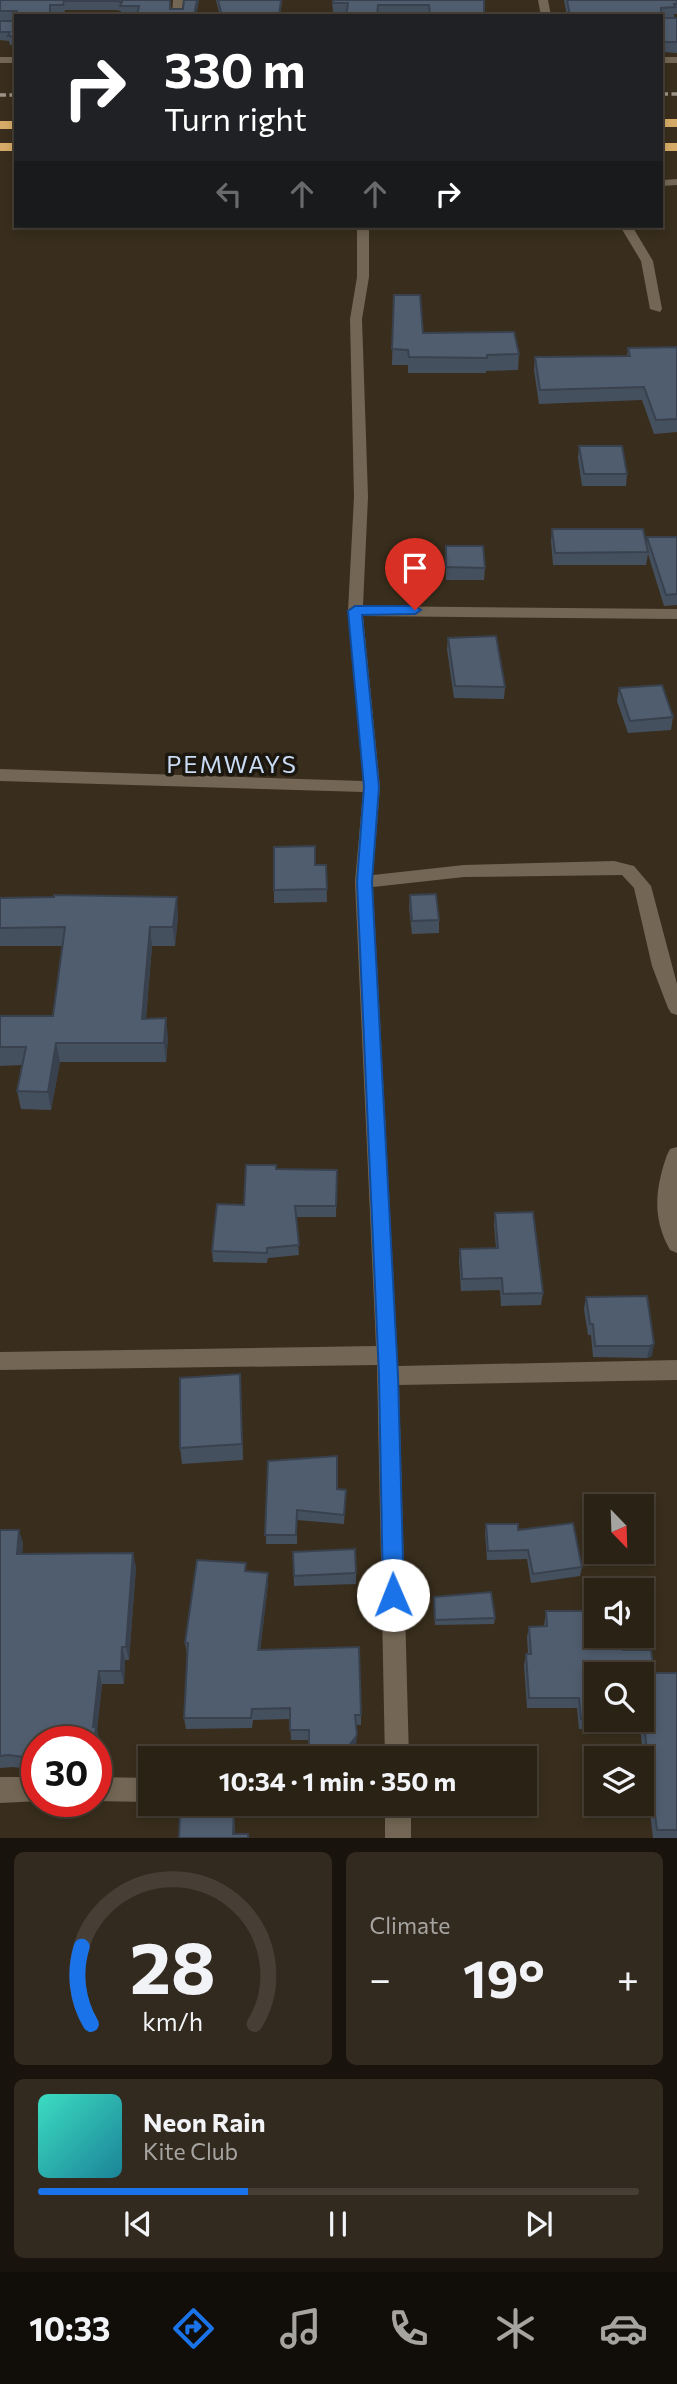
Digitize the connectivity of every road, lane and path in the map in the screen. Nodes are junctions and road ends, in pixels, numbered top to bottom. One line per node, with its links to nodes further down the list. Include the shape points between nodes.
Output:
1 (363, 228): 4 (street, via 363,277 356,319 361,497)
2 (627, 228): 3 (street, via 647,261)
3 (656, 309)
4 (355, 611): 5 (street); 7 (street)
5 (677, 614)
6 (0, 775): 7 (street)
7 (372, 787): 8 (street)
8 (364, 882): 9 (street, via 464,871 628,870 642,886); 13 (street)
9 (677, 1008)
10 (677, 1155): 11 (street, via 665,1203 668,1231)
11 (677, 1244)
12 (0, 1361): 13 (street)
13 (388, 1366): 14 (street); 15 (street)
14 (677, 1370)
15 (397, 1746)
16 (0, 1790): 17 (street)
17 (21, 1790)
18 (112, 1790): 19 (street)
19 (138, 1790)
20 (398, 1816): 21 (street)
21 (398, 1838)

